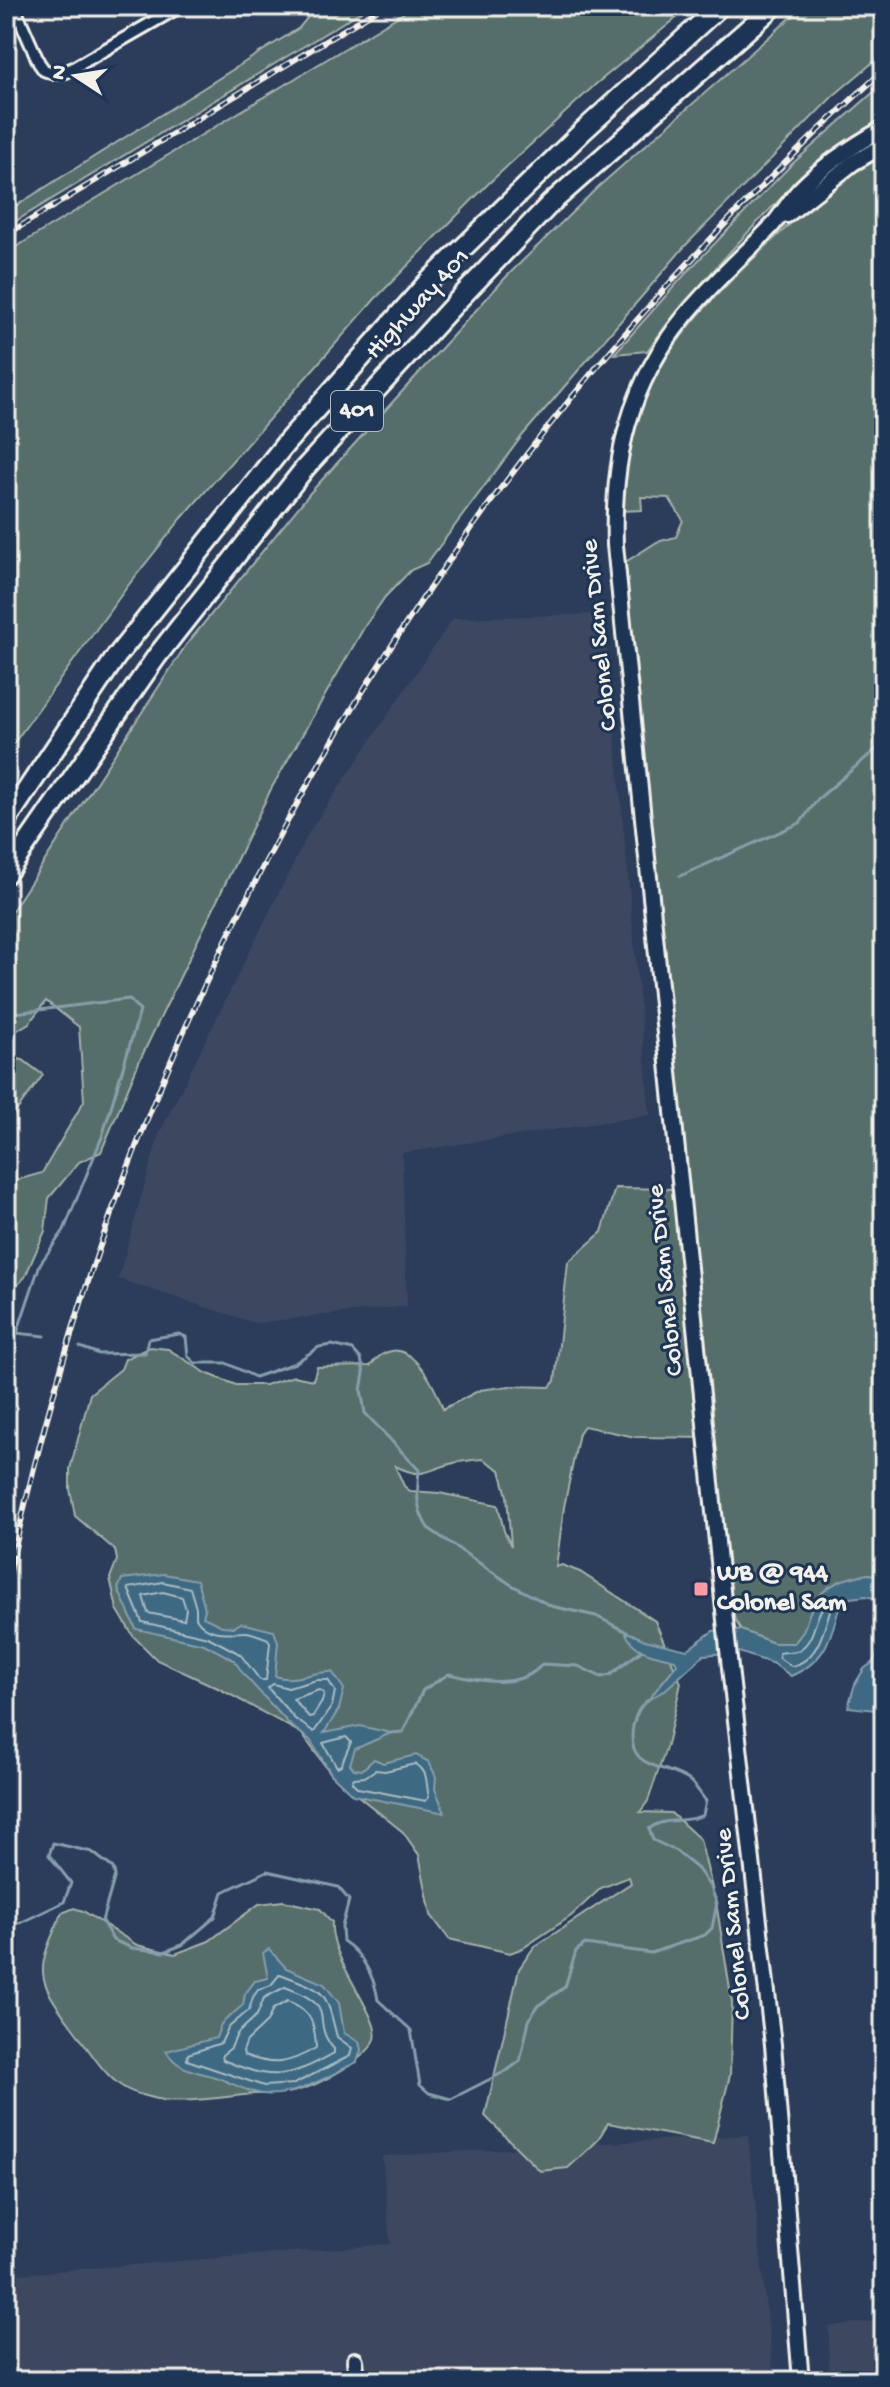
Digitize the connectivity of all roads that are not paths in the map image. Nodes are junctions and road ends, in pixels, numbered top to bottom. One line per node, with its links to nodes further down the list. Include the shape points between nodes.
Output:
1 (14, 6): 2 (street, via 39,63 44,70 60,73)
2 (181, 6)
3 (720, 6): 8 (highway, Highway 401 / 401, via 428,282 286,443 116,657)
4 (774, 6): 9 (highway, Highway 401 / 401, via 550,204 305,468 157,656)
5 (884, 128): 7 (street, Colonel Sam Drive, via 816,173)
6 (884, 145): 7 (street, Colonel Sam Drive)
7 (773, 224): 12 (street, Colonel Sam Drive, via 693,307 652,364 631,410 614,496 724,1613 773,2045)
8 (6, 821)
9 (6, 874)
10 (355, 2360): 11 (street)
11 (357, 2381)
12 (801, 2381)

